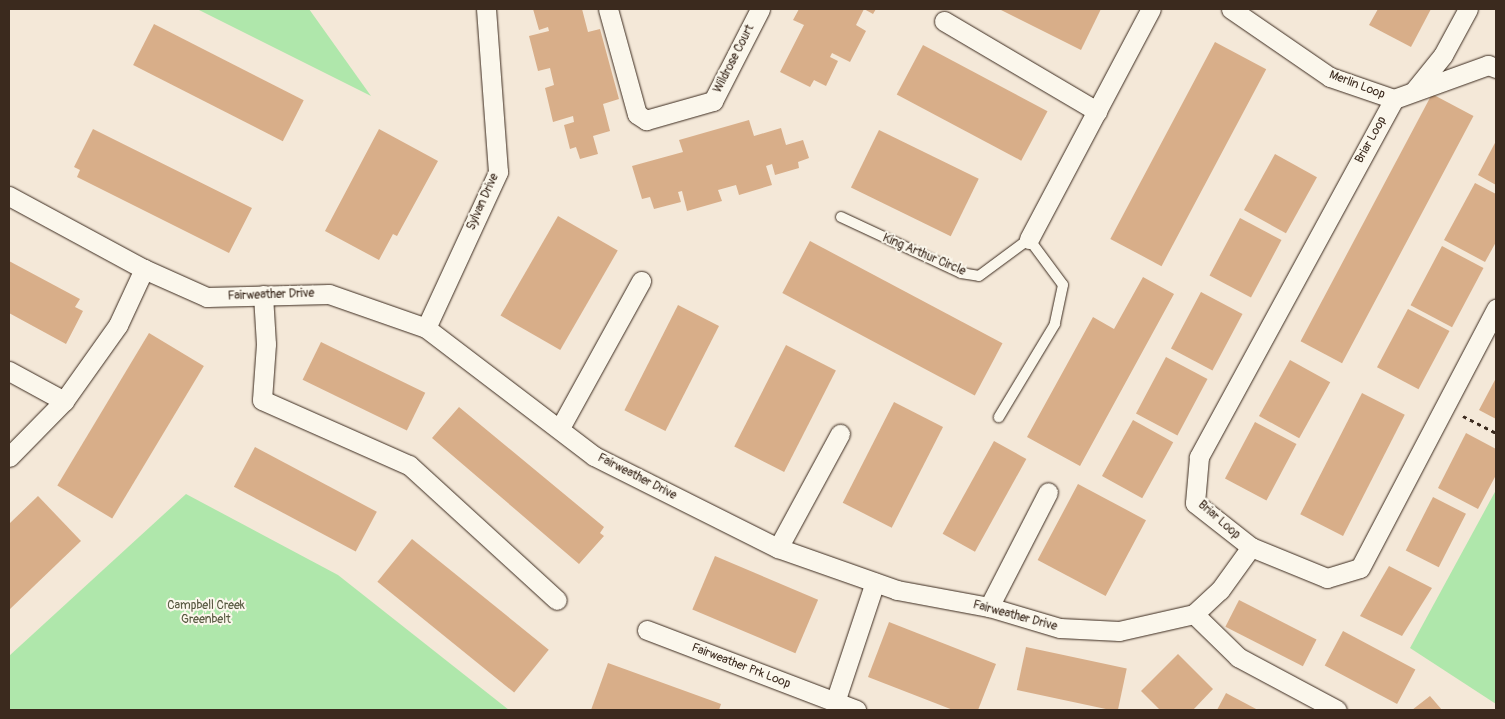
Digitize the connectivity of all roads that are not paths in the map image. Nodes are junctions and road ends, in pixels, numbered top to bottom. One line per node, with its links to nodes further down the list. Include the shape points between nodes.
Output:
1 (486, 9): 19 (street, Sylvan Drive, via 498,172)
2 (608, 9): 3 (street, Wildrose Court, via 637,114 646,120 712,101)
3 (760, 9)
4 (1151, 9): 11 (street, King Arthur Circle)
5 (1468, 9): 9 (street, via 1443,55)
6 (1240, 11): 10 (street, Merlin Loop, via 1330,77)
7 (944, 22): 11 (street)
8 (1496, 68): 9 (street, Merlin Loop, via 1488,65)
9 (1413, 92): 10 (street, Merlin Loop)
10 (1394, 99): 28 (street, Briar Loop, via 1199,457 1195,502)
11 (1097, 111): 14 (street, King Arthur Circle)
12 (9, 196): 15 (street, Fairweather Drive)
13 (841, 218): 14 (lane, King Arthur Circle, via 961,273 979,276)
14 (1029, 239): 22 (lane, via 1064,285 1056,324)
15 (144, 269): 17 (street, Fairweather Drive, via 207,297); 21 (street, via 118,325)
16 (641, 282): 23 (street)
17 (263, 295): 19 (street, Fairweather Drive, via 329,294); 30 (street, via 266,344 262,400 409,465)
18 (1496, 309): 28 (street, Briar Loop, via 1360,568 1327,578)
19 (426, 328): 23 (street, Fairweather Drive)
20 (9, 371): 21 (street)
21 (64, 402): 25 (street)
22 (999, 417)
23 (560, 428): 27 (street, Fairweather Drive, via 594,456)
24 (840, 434): 27 (street)
25 (9, 457)
26 (1048, 492): 31 (street)
27 (778, 548): 29 (street, Fairweather Drive)
28 (1251, 548): 32 (street, Fairweather Drive, via 1220,590)
29 (875, 582): 31 (street, Fairweather Drive); 34 (street)
30 (557, 600)
31 (990, 607): 32 (street, Fairweather Drive, via 1060,628 1119,631)
32 (1194, 614): 36 (street, via 1238,657)
33 (647, 630): 34 (street, Fairweather Prk Loop)
34 (835, 702): 35 (street, Fairweather Prk Loop)
35 (856, 710)
36 (1337, 710)

